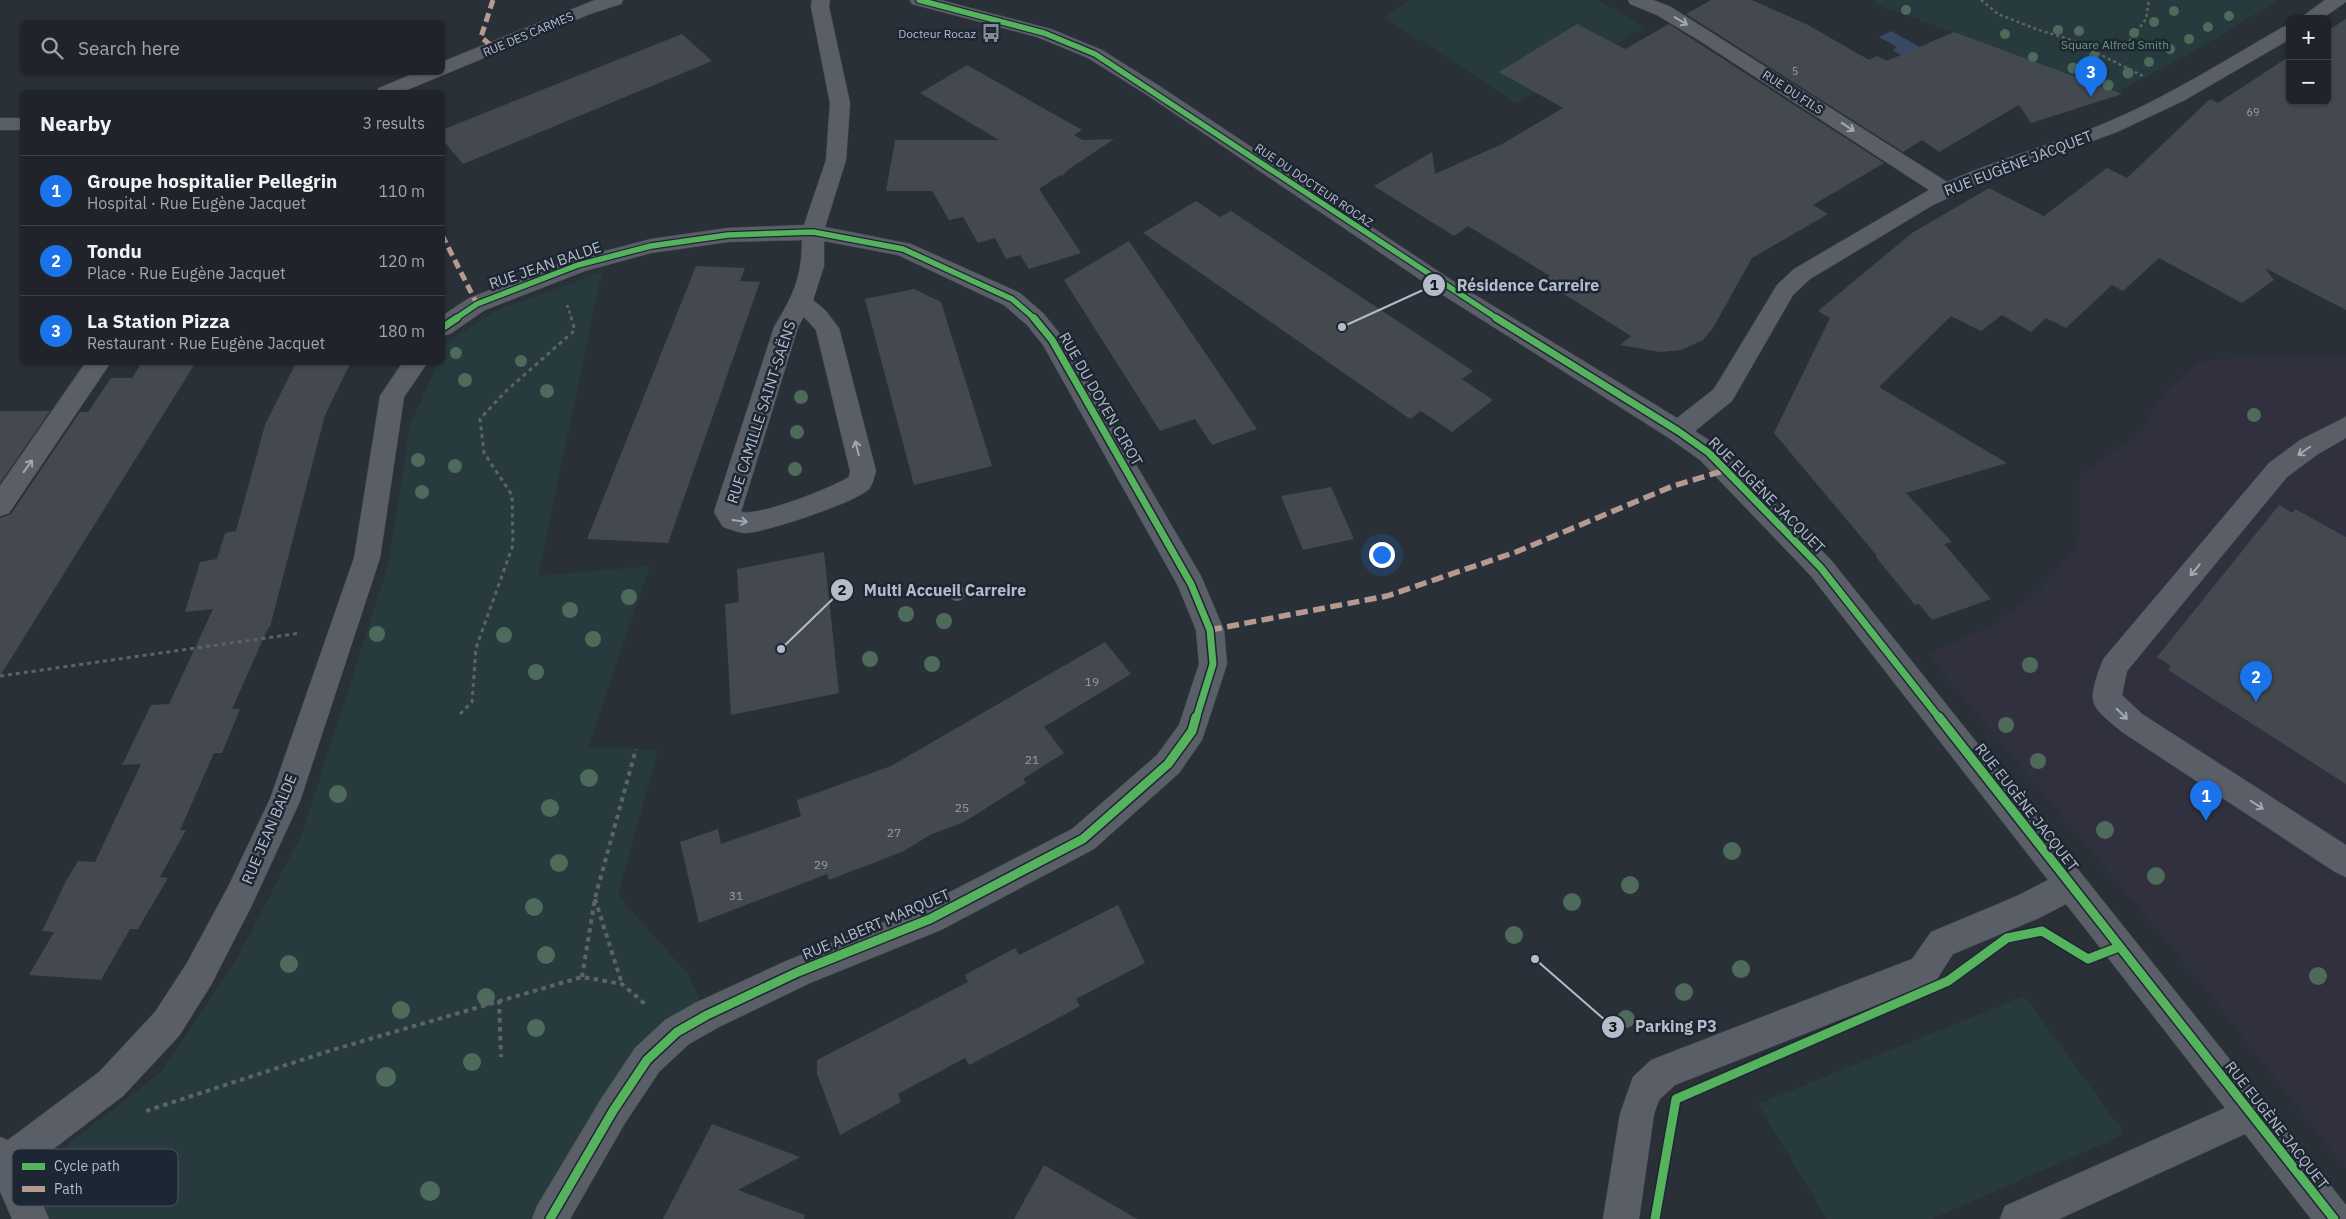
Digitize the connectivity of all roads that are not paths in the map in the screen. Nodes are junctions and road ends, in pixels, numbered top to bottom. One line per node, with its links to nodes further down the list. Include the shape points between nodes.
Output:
1 (614, 0): 8 (street, RUE DES CARMES)
2 (821, 0): 14 (street, RUE CAMILLE SAINT-SAËNS, via 840,103 836,160)
3 (919, 0): 20 (street, RUE DU DOCTEUR ROCAZ, via 1044,33 1095,54 1454,292)
4 (1637, 0): 13 (street, RUE DU FILS, one-way to 13, via 1664,11 1707,37)
5 (2338, 0): 6 (street)
6 (2314, 15)
7 (2286, 33): 13 (street, RUE EUGÈNE JACQUET, via 2178,96 2110,128)
8 (445, 68)
9 (428, 75): 10 (street)
10 (391, 90)
11 (0, 124): 12 (street)
12 (20, 124)
13 (1944, 190): 20 (street, RUE EUGÈNE JACQUET, via 1802,274 1785,290 1722,395)
14 (813, 232): 15 (street, RUE CAMILLE SAINT-SAËNS, via 813,266); 16 (street, RUE JEAN BALDE, via 728,236 651,246 578,265 478,304); 22 (street, RUE DU DOYEN CIROT, via 903,248 1012,299 1035,319 1052,340 1191,584)
15 (801, 302): 15 (street, RUE CAMILLE SAINT-SAËNS, one-way to 15, via 786,327 728,512 732,520 744,523 761,521 845,492 860,482 863,471 827,328)
16 (445, 326)
17 (97, 365): 21 (street, one-way to 17)
18 (414, 365): 26 (street, RUE JEAN BALDE, via 392,396 367,558 285,801 240,896 199,974 167,1024 110,1084 59,1125)
19 (2346, 426): 23 (street, one-way to 23, via 2278,470 2114,666 2108,699 2132,724)
20 (1678, 431): 24 (street, RUE EUGÈNE JACQUET, via 1709,453 1821,568)
21 (0, 506)
22 (1210, 630): 31 (street, RUE ALBERT MARQUET, via 1213,664 1192,731 1168,764 1083,839 930,919 798,972 677,1032 642,1068)
23 (2346, 862)
24 (2070, 885): 25 (street, RUE EUGÈNE JACQUET); 32 (street, via 2028,907 1942,943 1923,971 1663,1072 1645,1089 1637,1114)
25 (2250, 1114): 33 (street); 34 (street, RUE EUGÈNE JACQUET)
26 (19, 1149)
27 (3, 1159): 28 (street)
28 (12, 1178)
29 (26, 1206): 30 (street)
30 (32, 1219)
31 (550, 1219)
32 (1621, 1219)
33 (2018, 1219)
34 (2334, 1219)

